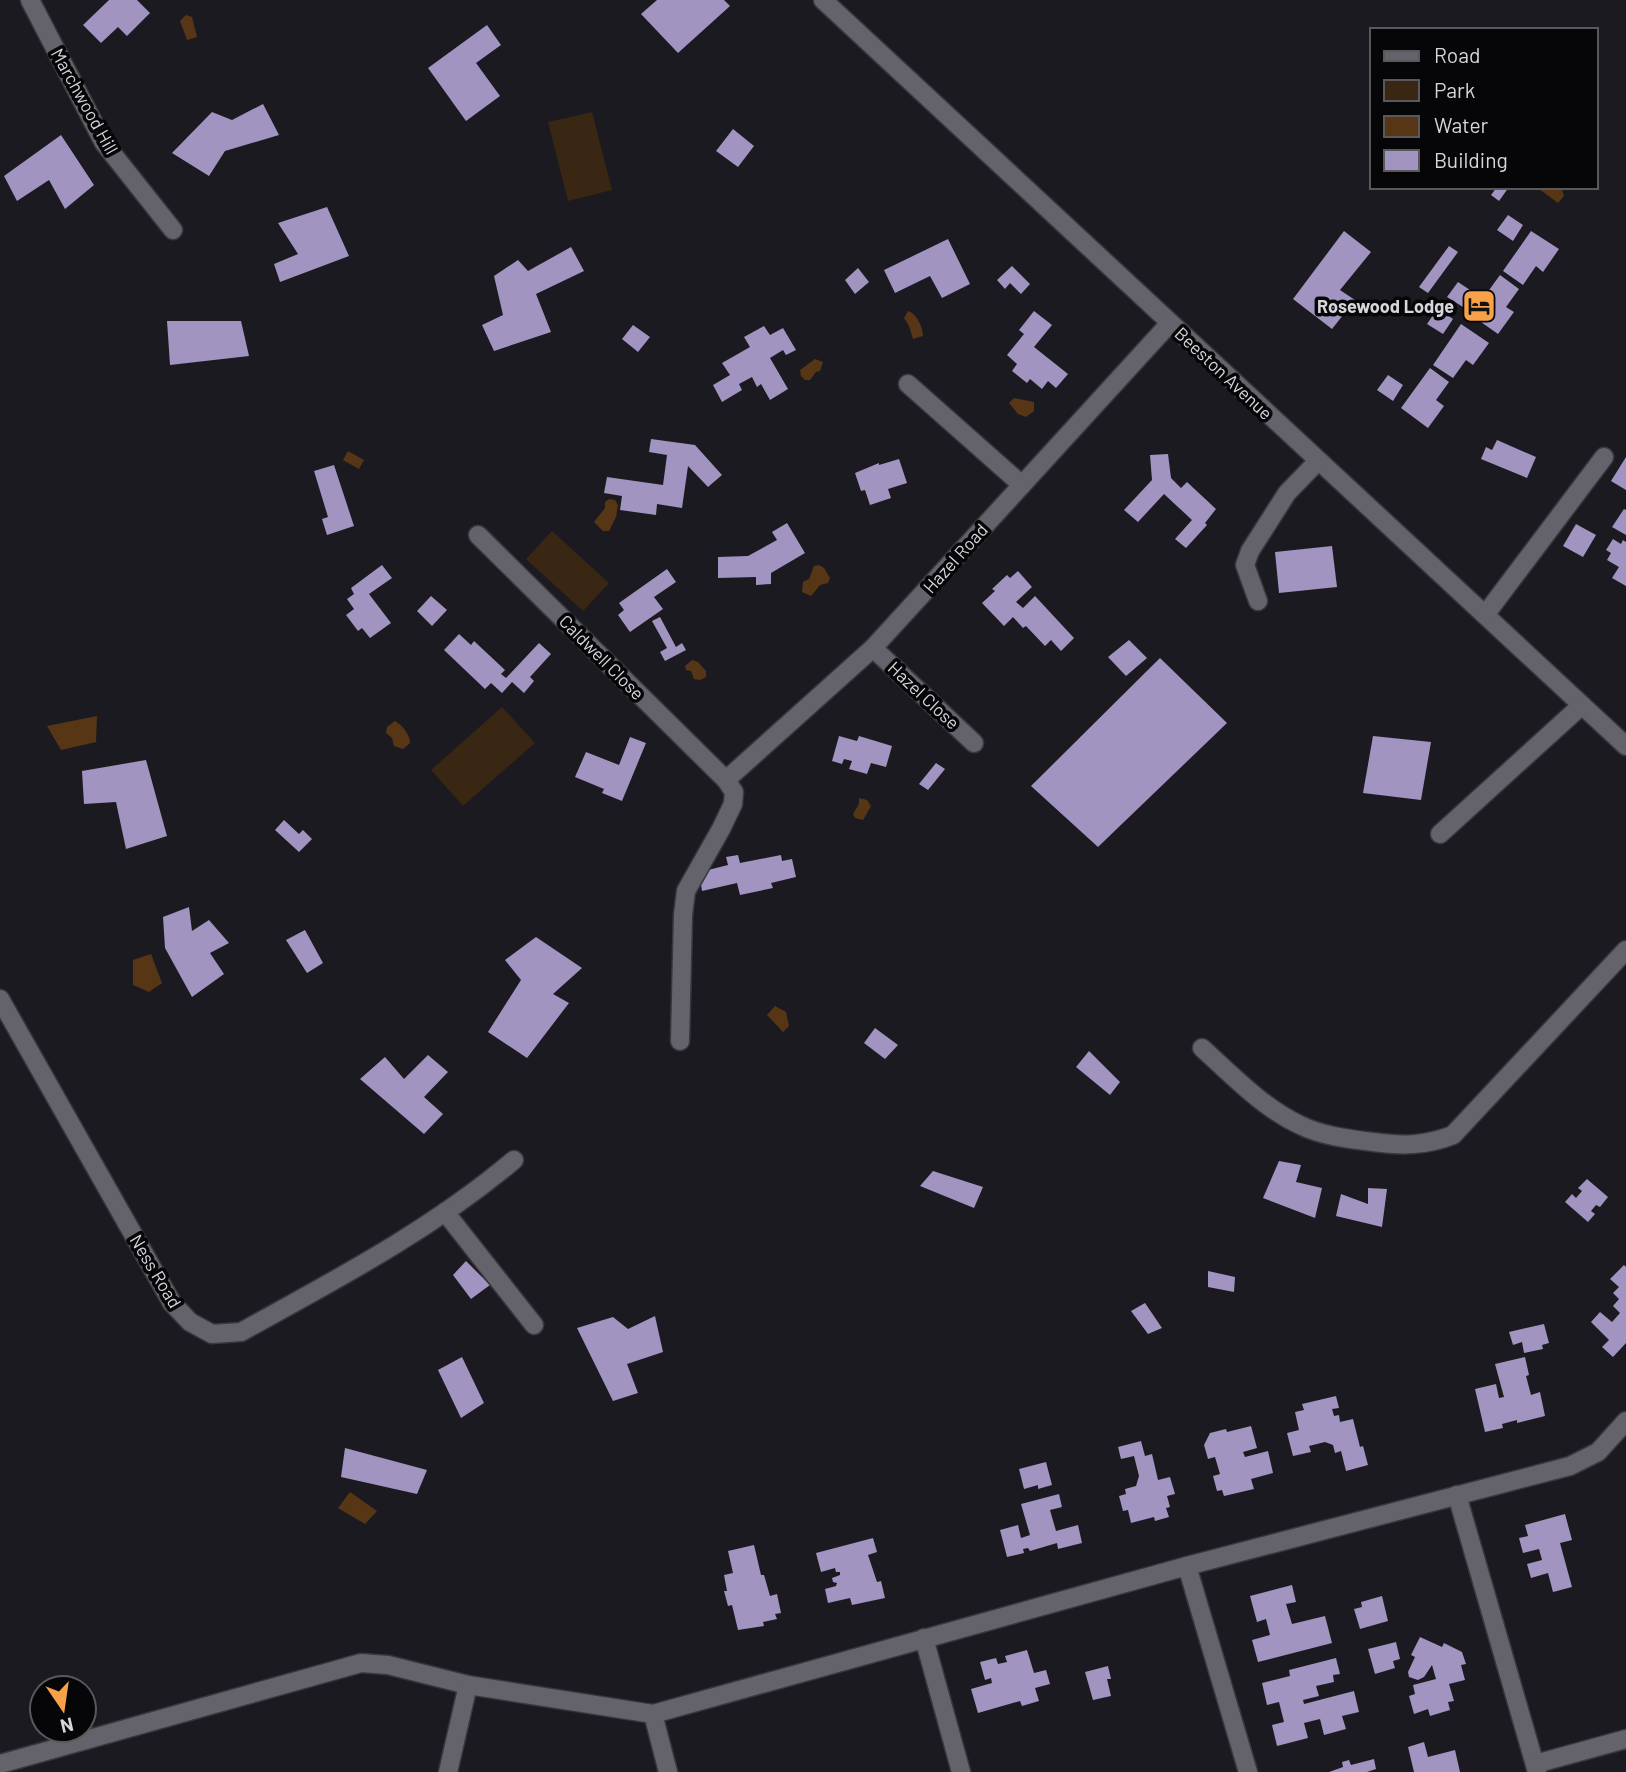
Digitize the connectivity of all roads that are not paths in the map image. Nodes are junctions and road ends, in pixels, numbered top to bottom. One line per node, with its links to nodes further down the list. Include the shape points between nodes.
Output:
1 (30, 0): 3 (street, Marchwood Hill, via 104,143)
2 (823, 0): 4 (street, Beeston Avenue)
3 (173, 230)
4 (1170, 323): 7 (street, Beeston Avenue); 8 (street, Hazel Road)
5 (908, 384): 8 (street)
6 (1604, 457): 11 (street)
7 (1318, 461): 10 (street, via 1287,493 1250,551 1245,565); 11 (street, Beeston Avenue)
8 (1022, 485): 12 (street, Hazel Road)
9 (478, 535): 16 (street, Caldwell Close)
10 (1258, 601)
11 (1485, 615): 13 (street, Beeston Avenue)
12 (873, 648): 14 (street, Hazel Close); 16 (street, Hazel Road)
13 (1582, 705): 15 (street, Beeston Avenue); 17 (street)
14 (974, 743)
15 (1626, 746)
16 (726, 780): 20 (street, via 734,792 733,804 686,891)
17 (1440, 834)
18 (1626, 950): 21 (street, via 1452,1135 1433,1143 1369,1142 1299,1125 1264,1102)
19 (0, 999): 23 (street, Ness Road, via 172,1303 190,1322 212,1334 241,1332 395,1247)
20 (680, 1041)
21 (1202, 1048)
22 (514, 1160): 23 (street, Ness Road)
23 (445, 1213): 24 (street)
24 (534, 1325)
25 (1626, 1421): 26 (street, via 1598,1452 1570,1466)
26 (1457, 1495): 27 (street); 33 (street)
27 (1187, 1566): 28 (street); 37 (street)
28 (923, 1637): 30 (street); 36 (street)
29 (468, 1685): 30 (street); 32 (street, via 361,1663); 34 (street)
30 (653, 1714): 35 (street)
31 (1626, 1740): 33 (street)
32 (0, 1764)
33 (1536, 1768)
34 (448, 1772)
35 (668, 1772)
36 (961, 1772)
37 (1248, 1772)

